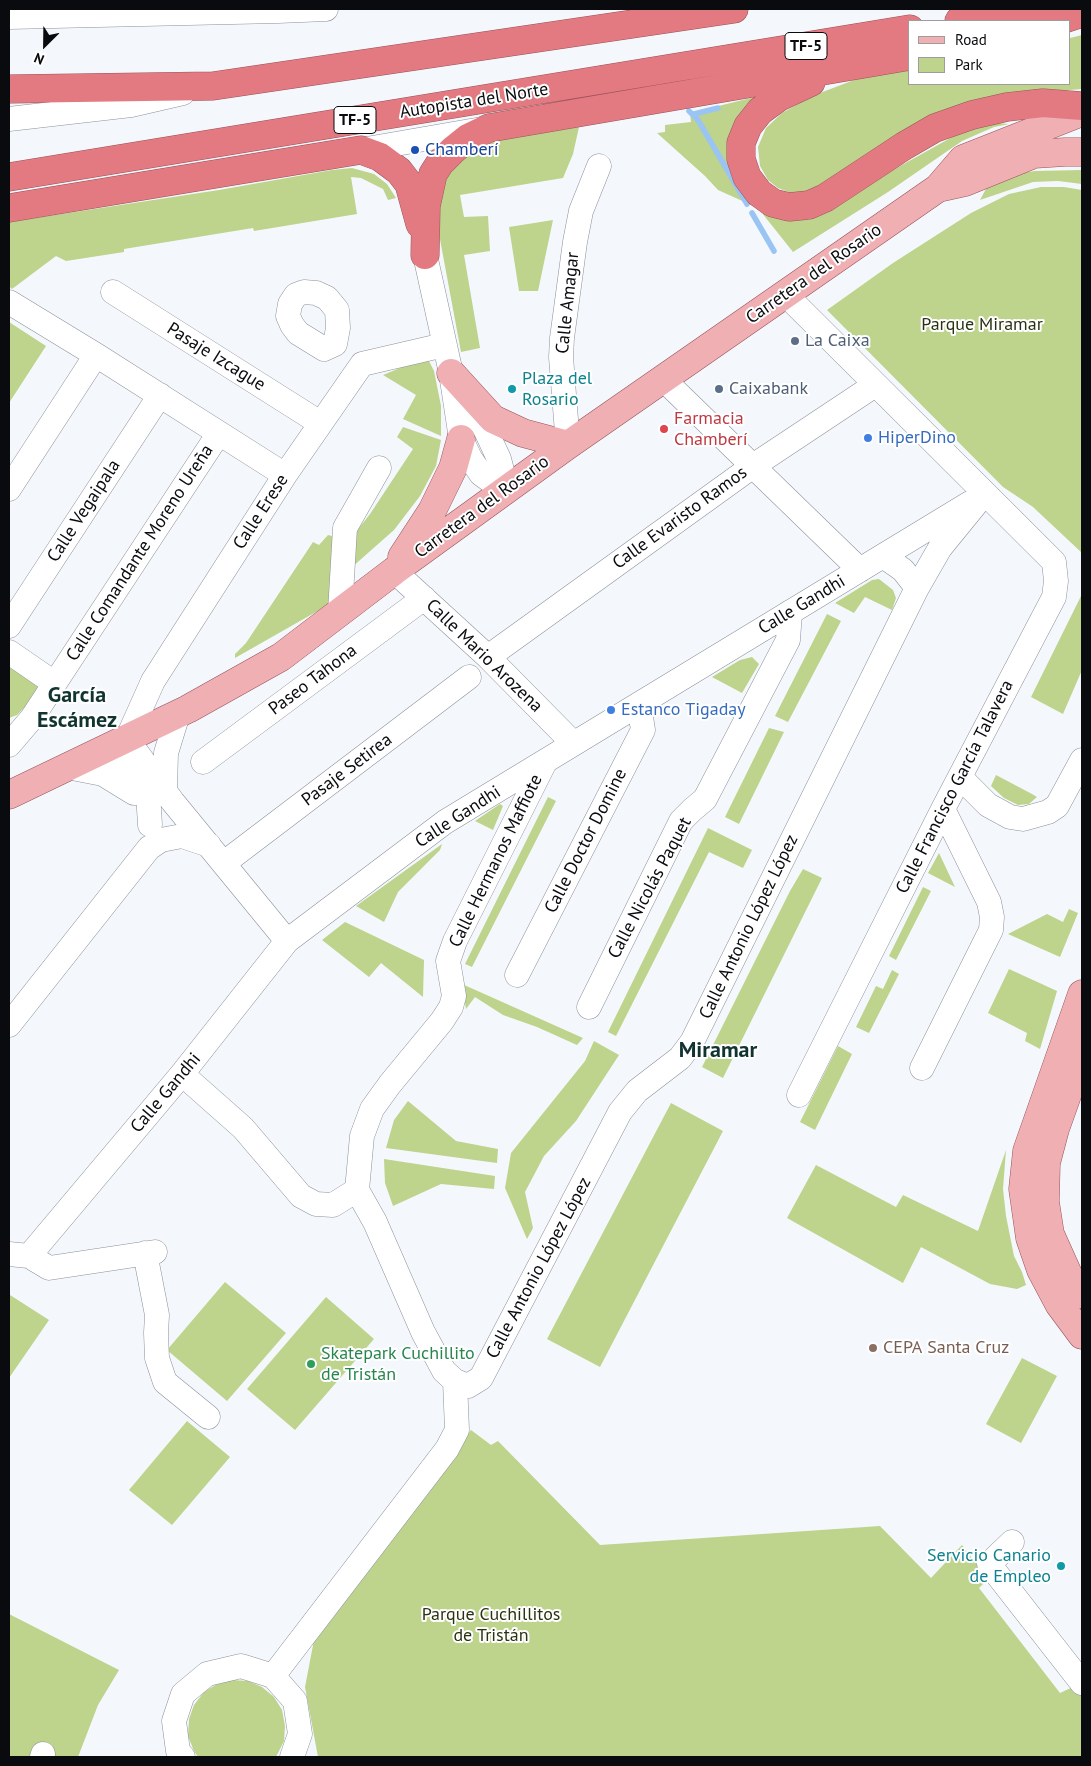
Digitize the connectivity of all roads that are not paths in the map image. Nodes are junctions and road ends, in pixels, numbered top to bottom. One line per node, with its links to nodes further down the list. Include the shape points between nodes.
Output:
1 (326, 9): 5 (street)
2 (734, 9): 12 (highway)
3 (1036, 9): 6 (highway)
4 (1082, 13): 7 (highway)
5 (9, 16)
6 (965, 20)
7 (1061, 20)
8 (908, 29): 10 (highway, Autopista del Norte / TF-5)
9 (908, 56): 11 (highway)
10 (702, 63): 15 (highway); 24 (highway, Autopista del Norte / TF-5)
11 (842, 68): 14 (highway, via 779,97 760,111 748,126 741,143 741,159 747,177 759,193 773,203 789,207 809,205 935,128 972,116 1043,103); 15 (highway)
12 (213, 86): 13 (highway); 17 (street, via 131,105)
13 (9, 90)
14 (1082, 106)
15 (588, 110): 18 (highway)
16 (1082, 112): 25 (main road, Carretera del Rosario, via 963,159)
17 (9, 119)
18 (488, 128): 19 (street); 27 (highway, via 453,150 433,174 426,206)
19 (361, 150): 26 (highway); 27 (highway, via 388,162 409,184)
20 (1082, 152): 22 (main road, Carretera del Rosario, via 1034,154)
21 (1082, 164): 22 (main road)
22 (1006, 165): 25 (main road, Carretera del Rosario, via 965,182)
23 (599, 166): 42 (street, Calle Amagar, via 581,211 562,338)
24 (9, 177)
25 (938, 188): 29 (main road, Carretera del Rosario)
26 (9, 208)
27 (425, 255): 32 (street)
28 (113, 292): 39 (street, Pasaje Izcague)
29 (785, 294): 36 (main road, Carretera del Rosario); 37 (street, Calle Francisco García Talavera)
30 (9, 302): 33 (street)
31 (335, 344): 34 (street)
32 (444, 344): 34 (street); 35 (street)
33 (96, 355): 38 (street); 46 (street)
34 (362, 364): 39 (street, Calle Erese)
35 (451, 373): 41 (street); 42 (main road, via 493,419 522,433); 47 (street, via 486,431 499,459)
36 (662, 379): 42 (main road, Carretera del Rosario); 43 (street)
37 (875, 385): 43 (street, Calle Evaristo Ramos); 48 (street, Calle Francisco García Talavera)
38 (160, 396): 40 (street); 58 (street, Calle Vegaipala)
39 (320, 423): 45 (street, Calle Erese)
40 (219, 433): 45 (street); 62 (street, Calle Comandante Moreno Ureña)
41 (461, 439): 47 (street, via 481,474); 53 (main road, via 453,468 432,511)
42 (568, 445): 47 (main road, Carretera del Rosario)
43 (753, 466): 52 (street); 60 (street, Calle Evaristo Ramos)
44 (379, 468): 56 (street, via 345,528)
45 (285, 475): 65 (street, Calle Erese, via 153,681)
46 (9, 489)
47 (507, 489): 53 (main road, Carretera del Rosario)
48 (984, 494): 49 (street, Calle Gandhi); 50 (street); 72 (street, Calle Francisco García Talavera, via 1054,562 1056,581 1054,597)
49 (925, 530): 50 (street); 51 (street, Calle Gandhi)
50 (940, 548): 54 (street)
51 (883, 556): 52 (street, Calle Gandhi); 54 (street, via 903,570)
52 (860, 570): 57 (street, Calle Gandhi)
53 (394, 571): 55 (street, Calle Mario Arozena); 56 (main road, Carretera del Rosario)
54 (917, 588): 91 (street, Calle Antonio López López, via 692,1042 680,1058 637,1091 620,1112 481,1378 468,1386)
55 (424, 598): 60 (street, Calle Mario Arozena); 69 (street, Paseo Tahona)
56 (340, 612): 64 (main road, Carretera del Rosario, via 281,657)
57 (790, 612): 63 (street, Calle Gandhi); 81 (street, Calle Nicolás Paquet, via 788,640 705,799 681,821)
58 (9, 626)
59 (9, 652): 62 (street)
60 (488, 657): 66 (street, Calle Mario Arozena)
61 (469, 676): 77 (street, Pasaje Setirea)
62 (54, 683): 67 (street, Calle Comandante Moreno Ureña, via 32,718)
63 (639, 704): 66 (street, Calle Gandhi); 79 (street, Calle Doctor Domine, via 642,730)
64 (178, 714): 65 (main road, Carretera del Rosario); 73 (street, via 166,753)
65 (128, 739): 71 (main road, Carretera del Rosario); 73 (street); 76 (street, Calle Erese, via 119,765 148,793)
66 (574, 744): 70 (street, Calle Gandhi)
67 (9, 745)
68 (1082, 760): 72 (street, via 1057,806 1023,819 1010,817 988,805)
69 (203, 762)
70 (545, 762): 78 (street, Calle Gandhi, via 445,822); 87 (street, Calle Hermanos Maffiote, via 455,941 448,961 454,996 451,1007 372,1110 362,1136)
71 (67, 767): 74 (main road, Carretera del Rosario); 76 (street, via 103,774 132,791 144,807)
72 (960, 777): 75 (street, Calle Francisco García Talavera)
73 (164, 790): 77 (street)
74 (9, 795)
75 (943, 809): 84 (street, via 989,902 991,930); 86 (street, Calle Francisco García Talavera)
76 (150, 837): 77 (street, via 161,840 182,836); 82 (street)
77 (217, 854): 78 (street)
78 (287, 941): 85 (street, Calle Gandhi)
79 (517, 975)
80 (1082, 994): 90 (main road, via 1027,1151 1023,1189 1030,1238 1041,1270 1059,1304)
81 (589, 1007)
82 (9, 1025)
83 (1082, 1053): 89 (main road, via 1046,1163 1045,1202 1050,1234)
84 (922, 1068)
85 (182, 1074): 87 (street, via 243,1128 302,1196 316,1204 333,1205); 88 (street, Calle Gandhi)
86 (799, 1095)
87 (357, 1190): 91 (street, via 375,1222 423,1332 444,1371)
88 (19, 1255): 92 (street, via 48,1268 150,1252 157,1315 157,1358 165,1382)
89 (1079, 1289)
90 (1082, 1334)
91 (455, 1381): 94 (street, via 457,1430 447,1449)
92 (208, 1417)
93 (1012, 1542): 95 (street, via 989,1564)
94 (273, 1676): 96 (street, via 241,1666 207,1674 183,1694 174,1721 178,1751); 97 (street, via 294,1701 300,1734)
95 (1082, 1683)
96 (183, 1757)
97 (292, 1757)

